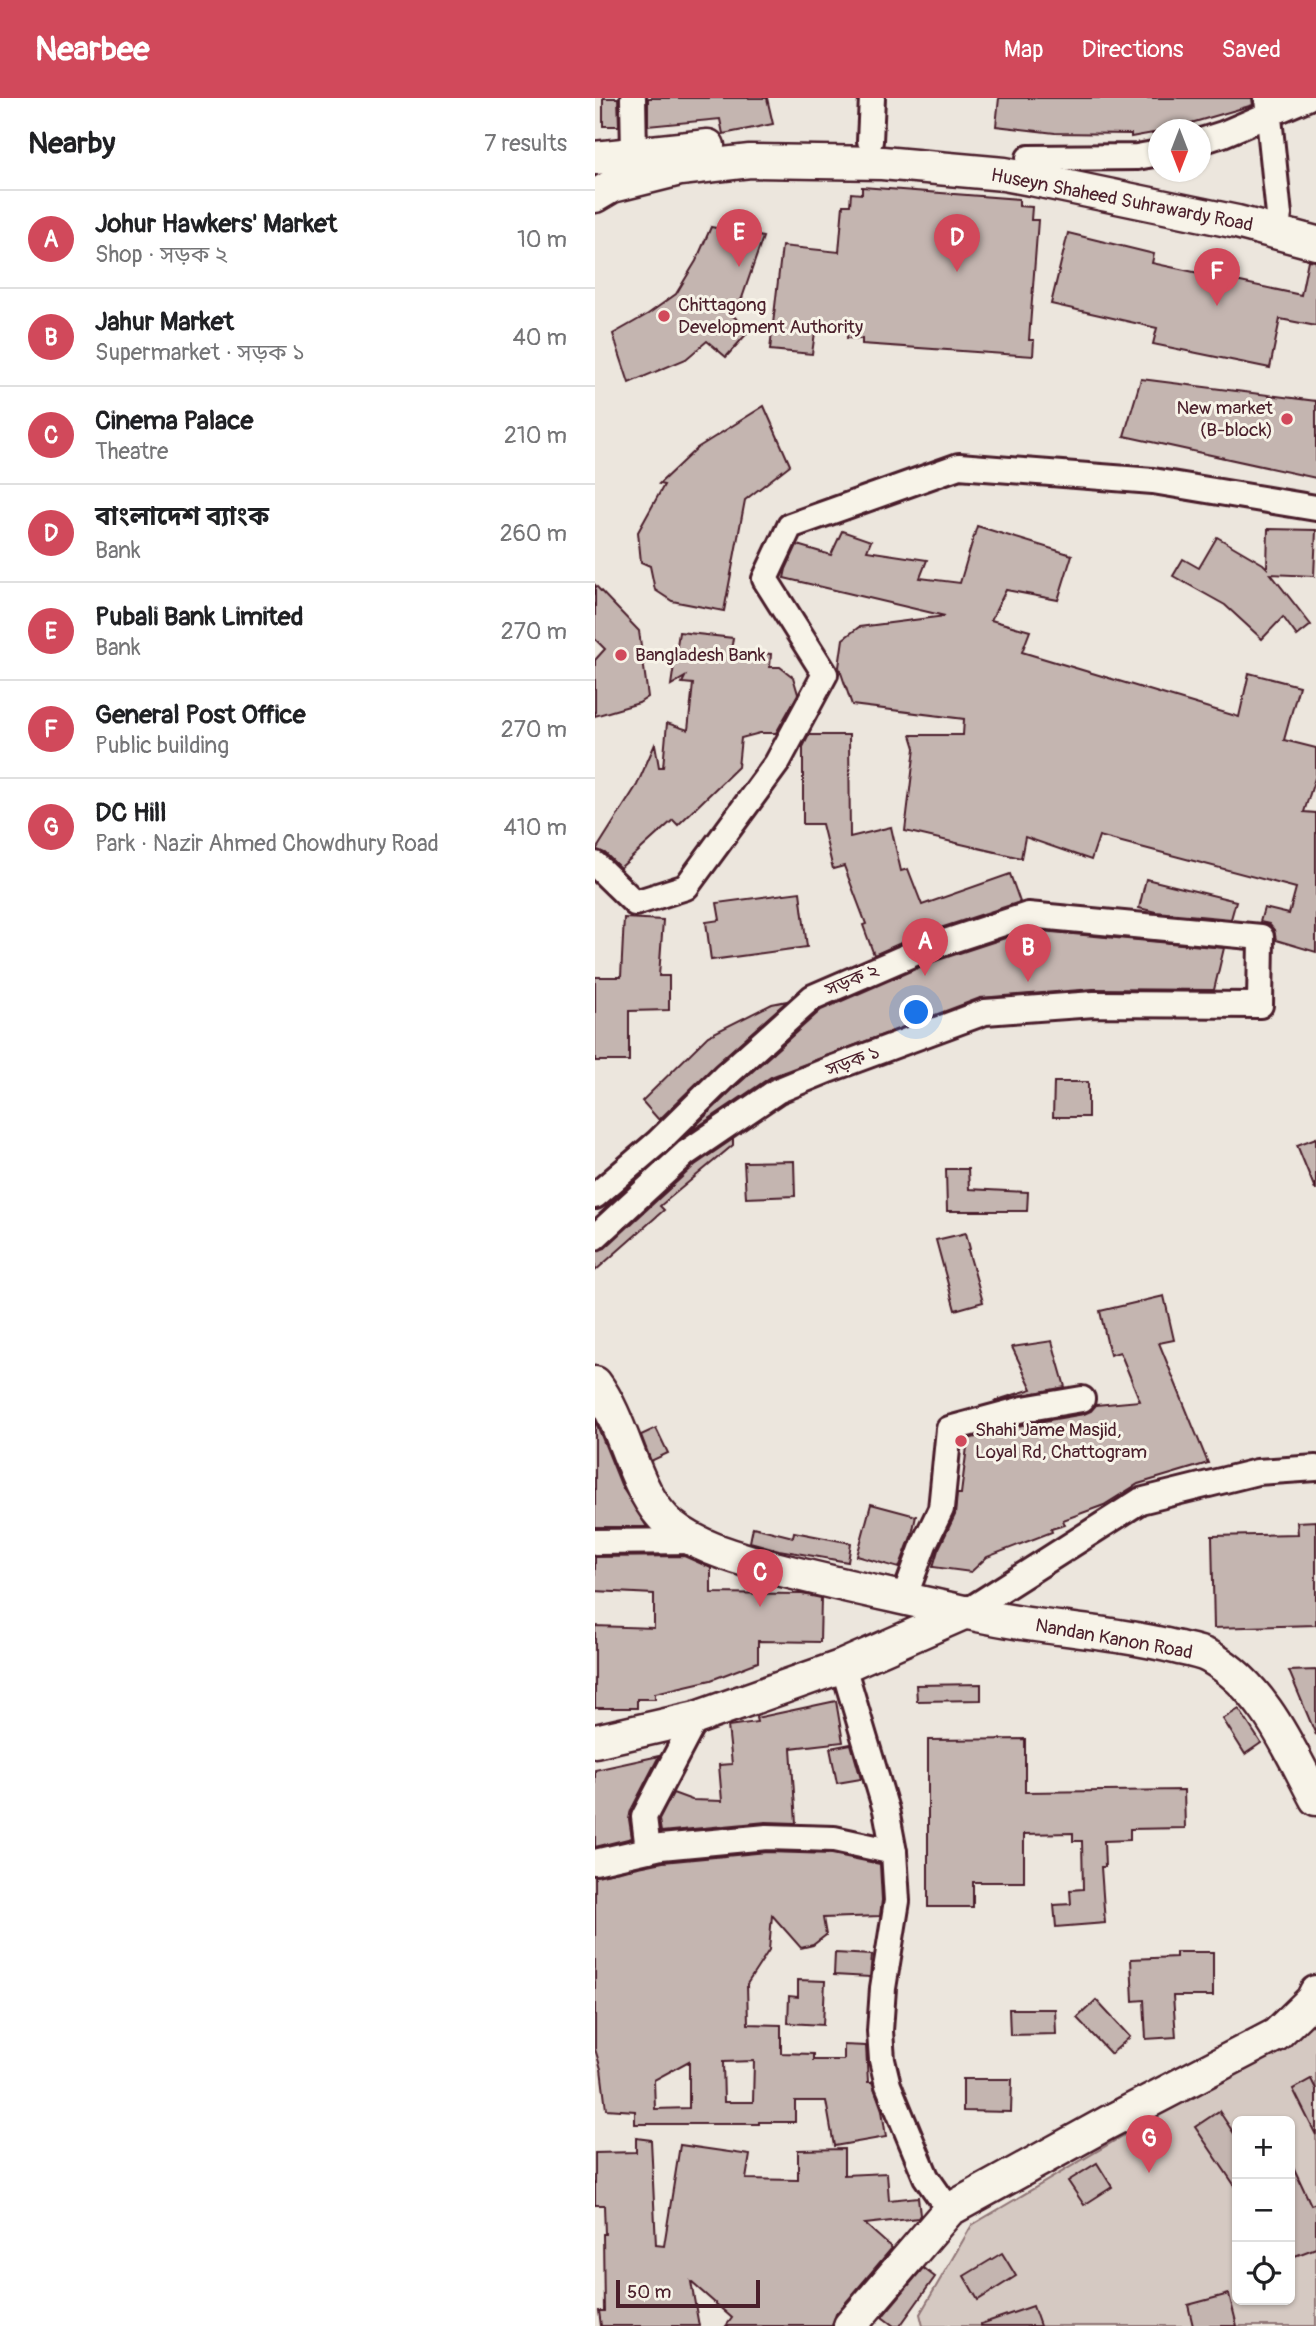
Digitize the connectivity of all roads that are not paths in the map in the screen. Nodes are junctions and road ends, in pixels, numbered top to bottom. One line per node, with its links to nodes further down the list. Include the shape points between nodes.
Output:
1 (633, 98): 7 (street)
2 (872, 98): 6 (street)
3 (1307, 98): 4 (street)
4 (1268, 106): 5 (street); 12 (street)
5 (1211, 138)
6 (870, 141): 7 (main road, via 765,140); 10 (main road)
7 (634, 153): 9 (main road)
8 (1148, 155): 10 (street)
9 (595, 158)
10 (1029, 158): 12 (main road)
11 (595, 196): 14 (main road, Huseyn Shaheed Suhrawardy Road, via 612,186 680,169 750,161 882,163 1004,174)
12 (1279, 215): 13 (main road)
13 (1316, 225)
14 (1316, 243)
15 (1316, 508): 16 (street, via 1153,481 959,466 790,526 765,579 825,674 777,763 686,887 635,902)
16 (595, 864)
17 (1260, 979): 18 (street, সড়ক ২, via 1261,937 1028,915 924,949 813,997); 19 (street, সড়ক ১, via 1261,1005 1094,1004 985,1012 828,1070 778,1091 686,1153)
18 (595, 1196)
19 (595, 1237)
20 (595, 1383): 23 (main road, Nandan Kanon Road, via 607,1399 657,1511)
21 (1082, 1399): 25 (street, via 949,1429 941,1509)
22 (1316, 1468): 26 (street, via 1257,1472 1140,1501)
23 (695, 1541): 24 (street); 25 (main road, Nandan Kanon Road, via 790,1573)
24 (595, 1542)
25 (904, 1598): 26 (main road, Nandan Kanon Road)
26 (966, 1612): 27 (main road); 30 (main road, Nandan Kanon Road, via 1208,1655 1259,1699)
27 (843, 1666): 28 (main road); 32 (street)
28 (696, 1718): 29 (main road); 31 (street, via 644,1816)
29 (595, 1741)
30 (1316, 1799)
31 (648, 1850): 32 (street, via 767,1837 834,1839); 33 (street)
32 (894, 1852): 35 (street, via 897,1901 883,1988 882,2060 926,2177)
33 (595, 1862)
34 (1316, 1992): 35 (main road, via 1276,2035)
35 (949, 2210): 36 (main road)
36 (851, 2326)

